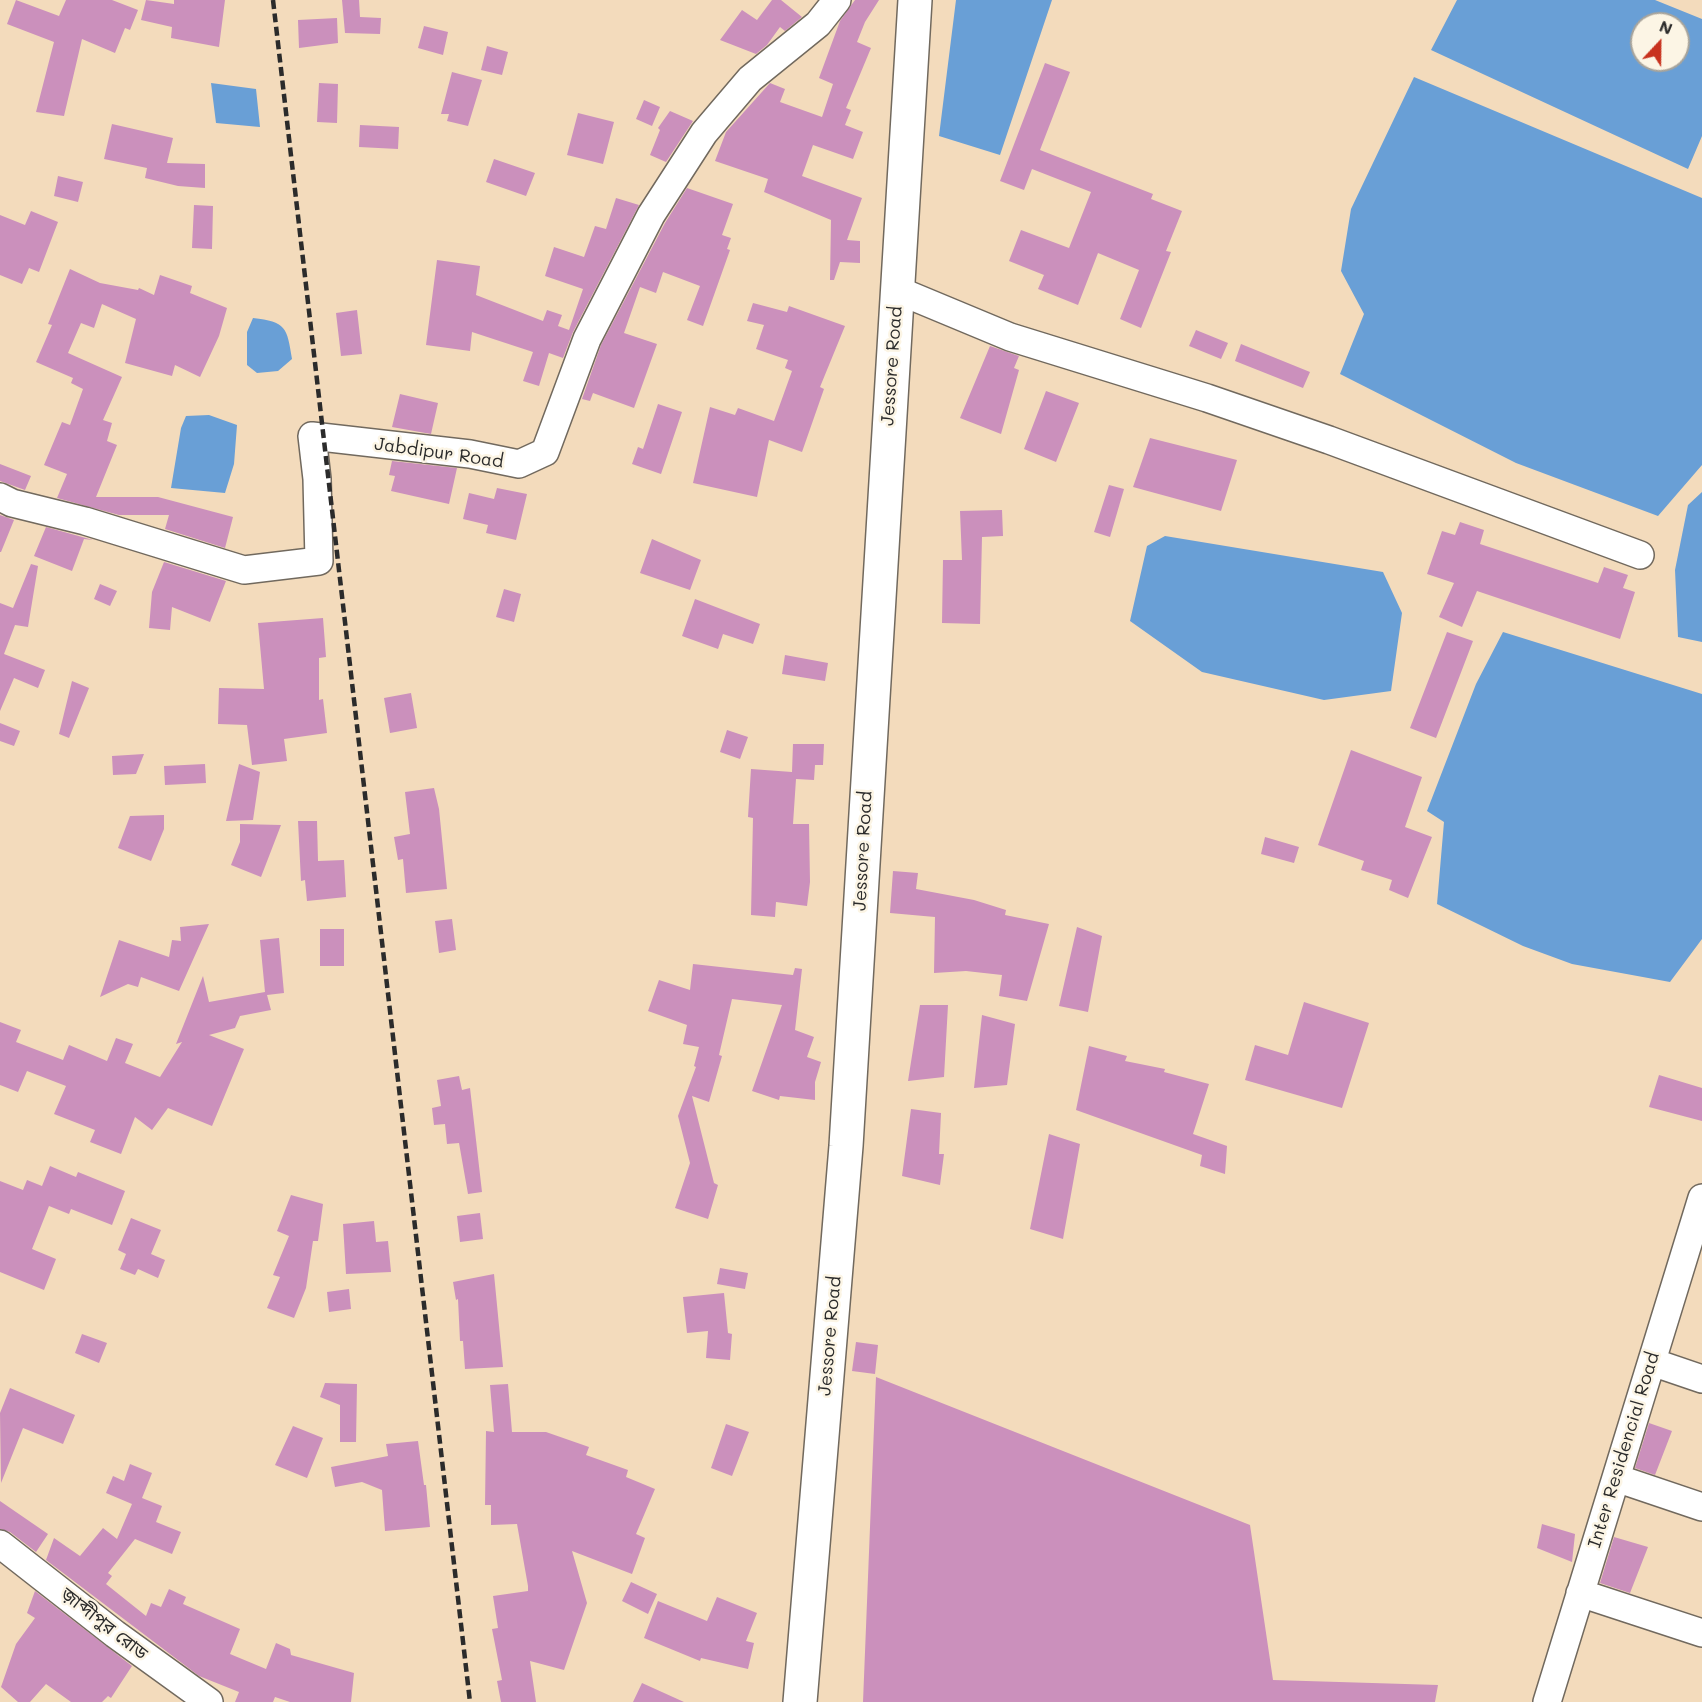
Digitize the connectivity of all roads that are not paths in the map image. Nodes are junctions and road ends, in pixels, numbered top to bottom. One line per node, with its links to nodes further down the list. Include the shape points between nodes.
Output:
1 (837, 0): 4 (street, Jabdipur Road, via 818,24 750,79 704,133 651,215 587,339 545,452 519,464 470,454 312,436 319,561 244,570)
2 (915, 0): 3 (highway, Jessore Road)
3 (897, 290): 5 (street, via 1010,337 1329,440); 16 (highway, Jessore Road, via 846,1146)
4 (0, 497)
5 (1640, 555)
6 (1702, 1198): 7 (street, Inter Residencial Road)
7 (1695, 1243): 8 (street, Inter Residencial Road)
8 (1652, 1362): 9 (street); 10 (street, Inter Residencial Road)
9 (1702, 1379)
10 (1616, 1478): 11 (street); 13 (street, Inter Residencial Road)
11 (1702, 1507)
12 (0, 1544): 15 (street, জ়াব্দীপুর রোড)
13 (1580, 1593): 14 (street); 17 (street, Inter Residencial Road)
14 (1702, 1633)
15 (209, 1702)
16 (800, 1702)
17 (1547, 1702)

